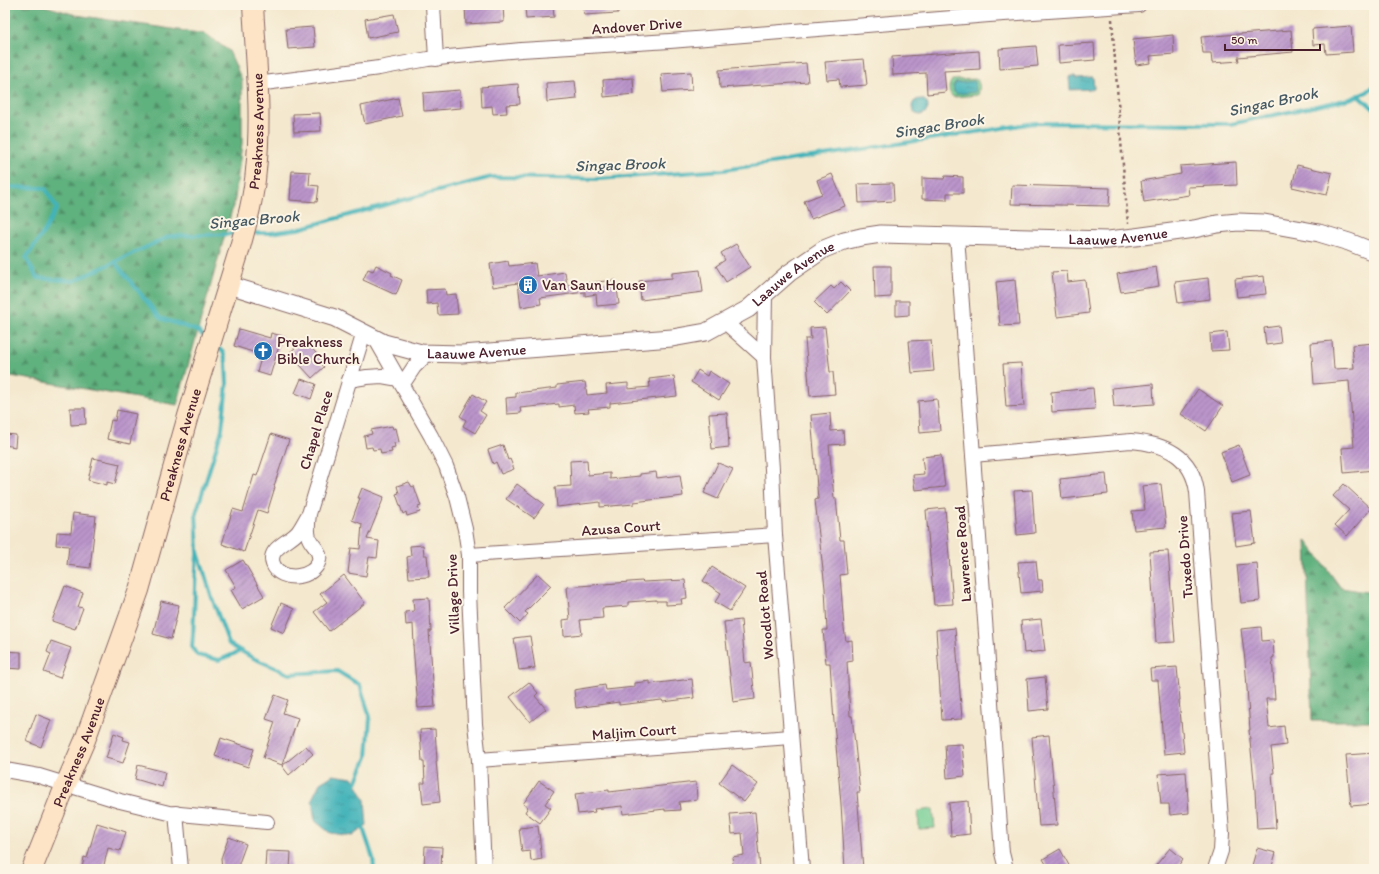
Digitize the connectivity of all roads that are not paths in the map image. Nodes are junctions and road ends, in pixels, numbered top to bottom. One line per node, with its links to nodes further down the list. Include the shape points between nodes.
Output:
1 (253, 5): 6 (main road, Preakness Avenue)
2 (433, 5): 5 (street)
3 (1139, 5): 4 (street, Andover Drive)
4 (1080, 7): 5 (street, Andover Drive, via 670,41 521,50)
5 (436, 59): 6 (street, Andover Drive)
6 (257, 84): 9 (main road, Preakness Avenue, via 259,109 256,170 244,234)
7 (957, 236): 8 (street, Laauwe Avenue, via 1108,240 1238,222 1264,223 1320,233); 10 (street, Laauwe Avenue, via 881,234 844,242 824,249 808,259); 17 (street, Lawrence Road)
8 (1374, 252)
9 (229, 284): 12 (street, Laauwe Avenue, via 334,318); 24 (main road, Preakness Avenue, via 188,416 139,590 85,740)
10 (765, 295): 11 (street, Laauwe Avenue, via 748,309); 14 (street, Woodlot Road)
11 (725, 322): 13 (street, Laauwe Avenue, via 706,332 672,338 462,354); 14 (street)
12 (370, 335): 13 (street, Laauwe Avenue, via 384,343); 15 (street, Chapel Place); 16 (street, Village Drive)
13 (428, 353): 16 (street)
14 (764, 357): 19 (street, Woodlot Road)
15 (349, 380): 16 (street, via 382,376); 18 (street, Chapel Place)
16 (401, 382): 20 (street, Village Drive, via 446,466 457,497)
17 (973, 455): 31 (street, Lawrence Road, via 1002,853); 32 (street, Tuxedo Drive, via 1131,441 1147,443 1174,453 1190,469 1197,492 1222,833 1221,851)
18 (308, 514)
19 (775, 535): 20 (street, Azusa Court); 21 (street, Woodlot Road)
20 (470, 555): 22 (street, Village Drive, via 469,592)
21 (791, 737): 22 (street, Maljim Court); 30 (street, Woodlot Road)
22 (479, 760): 29 (street, Village Drive)
23 (5, 770): 24 (street)
24 (66, 784): 25 (street, via 120,801); 27 (main road, Preakness Avenue)
25 (176, 813): 26 (street); 28 (street)
26 (267, 822)
27 (32, 869)
28 (181, 869)
29 (484, 869)
30 (802, 869)
31 (1006, 869)
32 (1215, 869)

